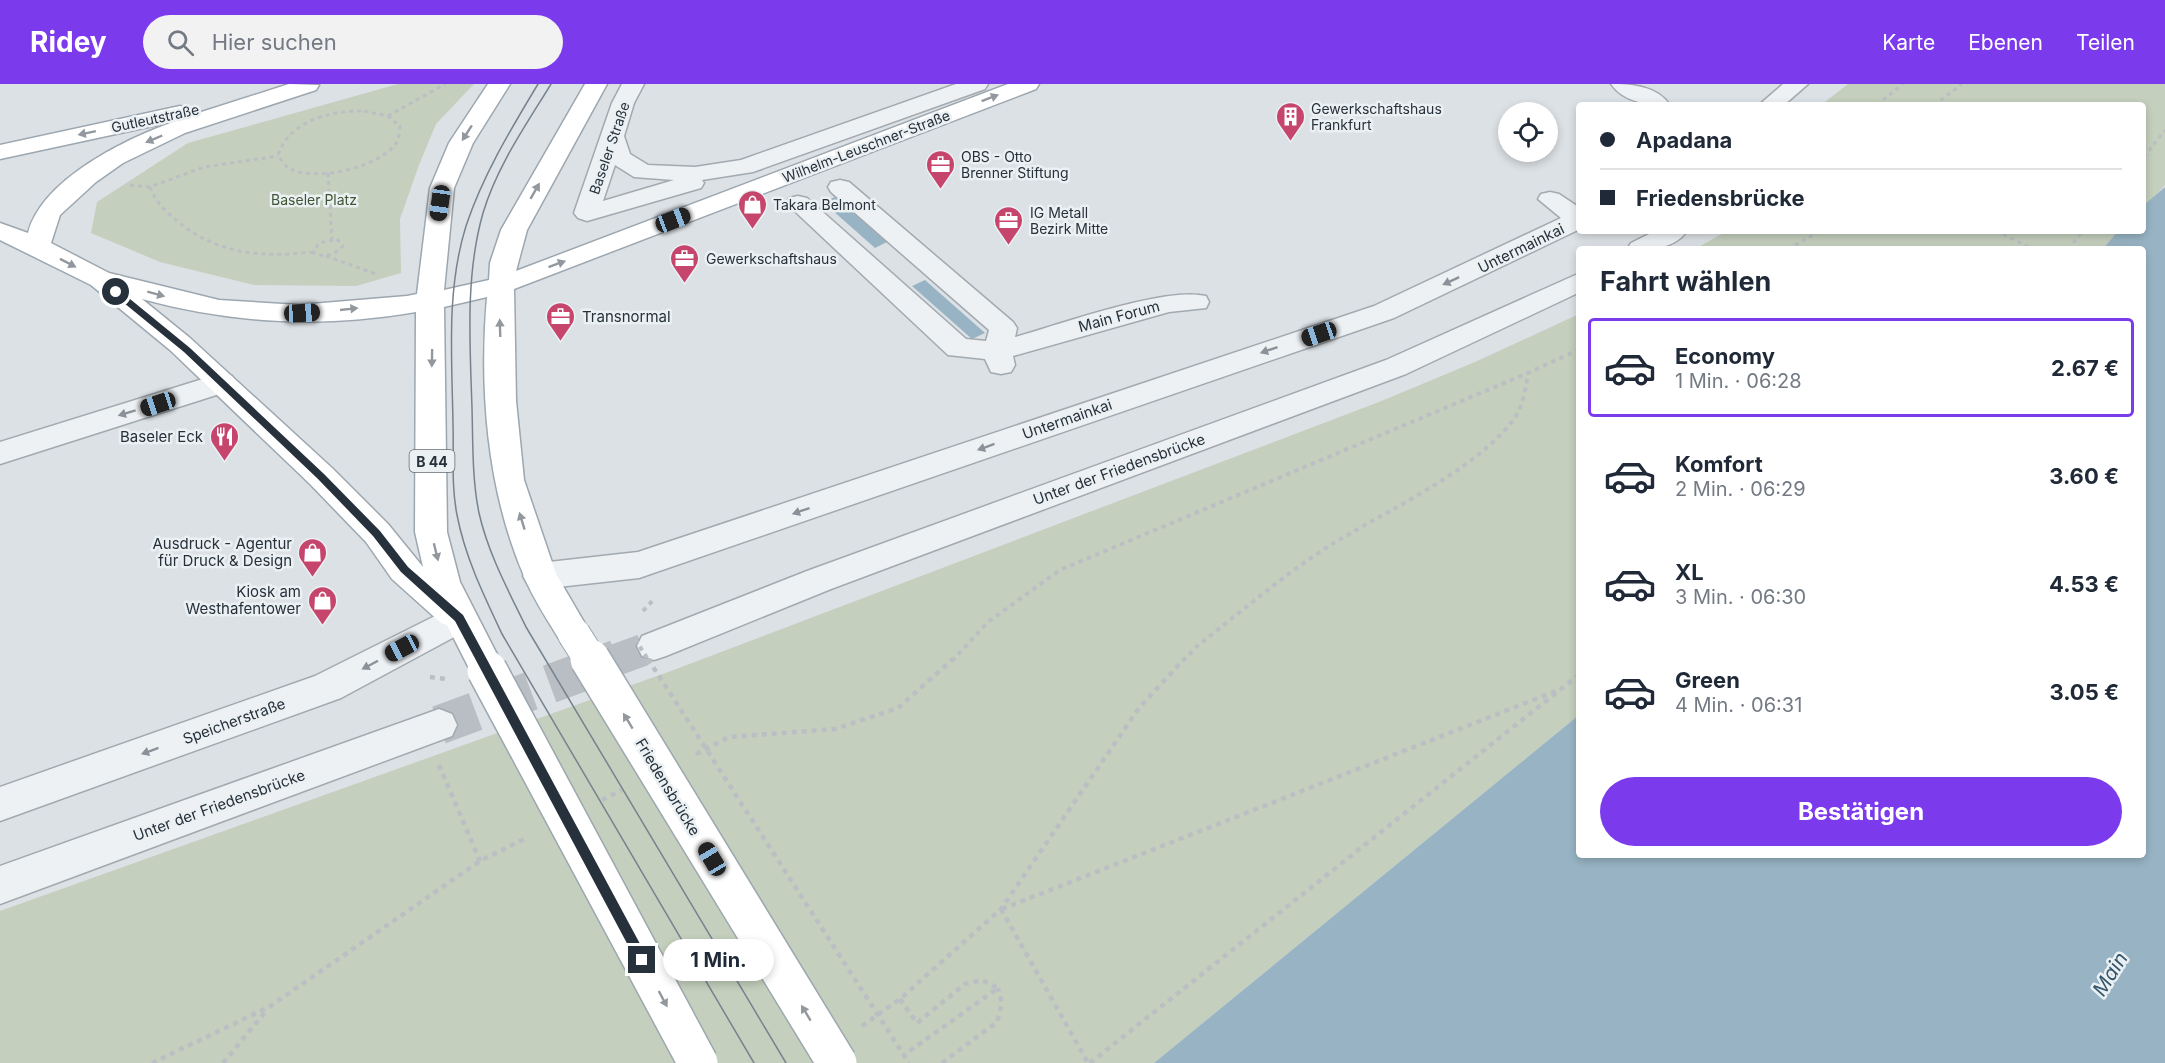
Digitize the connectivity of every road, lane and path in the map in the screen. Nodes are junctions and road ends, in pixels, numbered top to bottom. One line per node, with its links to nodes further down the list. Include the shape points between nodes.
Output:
1 (309, 84): 20 (main road, Gutleutstraße, one-way to 20); 41 (main road, one-way to 41, via 179,129 112,160 80,181 46,216)
2 (445, 84): 17 (path)
3 (499, 84): 54 (main road, B 44, one-way to 54, via 460,142 442,188)
4 (596, 84): 53 (main road, one-way to 4, via 503,263 514,230)
5 (633, 84): 19 (street, Baseler Straße)
6 (977, 84): 12 (street, Wilhelm-Leuschner-Straße)
7 (1028, 84): 53 (main road, Wilhelm-Leuschner-Straße, one-way to 7)
8 (1622, 84): 13 (street)
9 (1797, 84): 14 (street)
10 (1903, 84): 15 (path)
11 (1962, 84): 16 (path)
12 (934, 95): 25 (street, Wilhelm-Leuschner-Straße)
13 (1654, 102)
14 (1774, 102)
15 (1881, 102)
16 (1938, 102)
17 (388, 116): 24 (path, via 357,111 318,119 288,136); 26 (path, via 401,131 394,145 367,164)
18 (2165, 130): 23 (path)
19 (612, 136): 25 (street, Wilhelm-Leuschner-Straße, via 620,158 643,172 695,174); 32 (street, Baseler Straße)
20 (57, 139): 21 (street); 22 (main road, Gutleutstraße)
21 (0, 145)
22 (0, 152)
23 (2146, 154)
24 (278, 156): 26 (path, via 284,165 298,172); 28 (path, via 204,168)
25 (745, 168): 32 (street, Wilhelm-Leuschner-Straße)
26 (328, 173): 40 (path)
27 (122, 184): 28 (path)
28 (150, 187): 46 (path, via 153,198 201,240 237,252 270,257)
29 (840, 187): 47 (street, Main Forum)
30 (1550, 199): 33 (street)
31 (798, 203): 49 (street, Main Forum)
32 (587, 213)
33 (1576, 217)
34 (1576, 220): 61 (street, Untermainkai, one-way to 61, via 1384,312 639,565)
35 (0, 231): 41 (main road)
36 (1668, 234): 42 (street)
37 (1815, 234): 43 (path)
38 (2002, 234): 44 (path)
39 (2080, 234): 45 (path)
40 (332, 239): 46 (path, via 319,243); 48 (path, via 343,246)
41 (37, 246): 51 (main road, one-way to 51)
42 (1646, 246)
43 (1793, 246)
44 (2027, 246)
45 (2070, 246)
46 (313, 252): 48 (path)
47 (922, 254): 49 (street); 56 (street, Main Forum)
48 (326, 256): 50 (path)
49 (876, 275): 56 (street, Main Forum, via 958,348)
50 (387, 278)
51 (100, 279): 54 (main road, one-way to 54, via 179,301 247,312 317,313); 59 (main road)
52 (1576, 283): 63 (street, Unter der Friedensbrücke, via 1396,367)
53 (502, 284): 54 (main road); 61 (main road, one-way to 53, via 509,480 501,401)
54 (430, 299): 62 (main road, B 44, one-way to 62, via 431,532 443,582)
55 (1196, 302): 56 (street, Main Forum, via 1168,303)
56 (1000, 348)
57 (1576, 351): 58 (path)
58 (1528, 373): 67 (path, via 1059,570 988,622 941,673 898,708 835,729 729,737); 74 (path, via 1524,400 1511,423 1488,446 1454,471 1326,548 1197,646 1139,708)
59 (222, 383): 60 (street, one-way to 60); 62 (main road, via 360,516 404,570)
60 (0, 453)
61 (540, 576): 78 (main road, Friedensbrücke, one-way to 61, bridge, via 574,634)
62 (459, 618): 69 (street, Speicherstraße, one-way to 69, via 328,687); 82 (main road, B 44, one-way to 82, bridge)
63 (645, 643): 79 (path, bridge)
64 (1576, 677): 65 (path)
65 (1562, 689): 74 (path); 85 (path)
66 (436, 740): 72 (path); 73 (street, Unter der Friedensbrücke)
67 (688, 758)
68 (625, 789): 70 (path)
69 (0, 804)
70 (594, 804)
71 (532, 835): 72 (path)
72 (480, 861): 77 (path)
73 (0, 885)
74 (1001, 909): 76 (path); 85 (path)
75 (998, 988): 76 (path, via 982,980 965,984 917,1023); 79 (path); 84 (path, via 1002,1003 997,1022)
76 (900, 999): 78 (path)
77 (269, 1007): 80 (path); 81 (path)
78 (846, 1047)
79 (904, 1055): 83 (path, bridge)
80 (152, 1063)
81 (224, 1063)
82 (698, 1063)
83 (909, 1063)
84 (942, 1063)
85 (1089, 1063)

